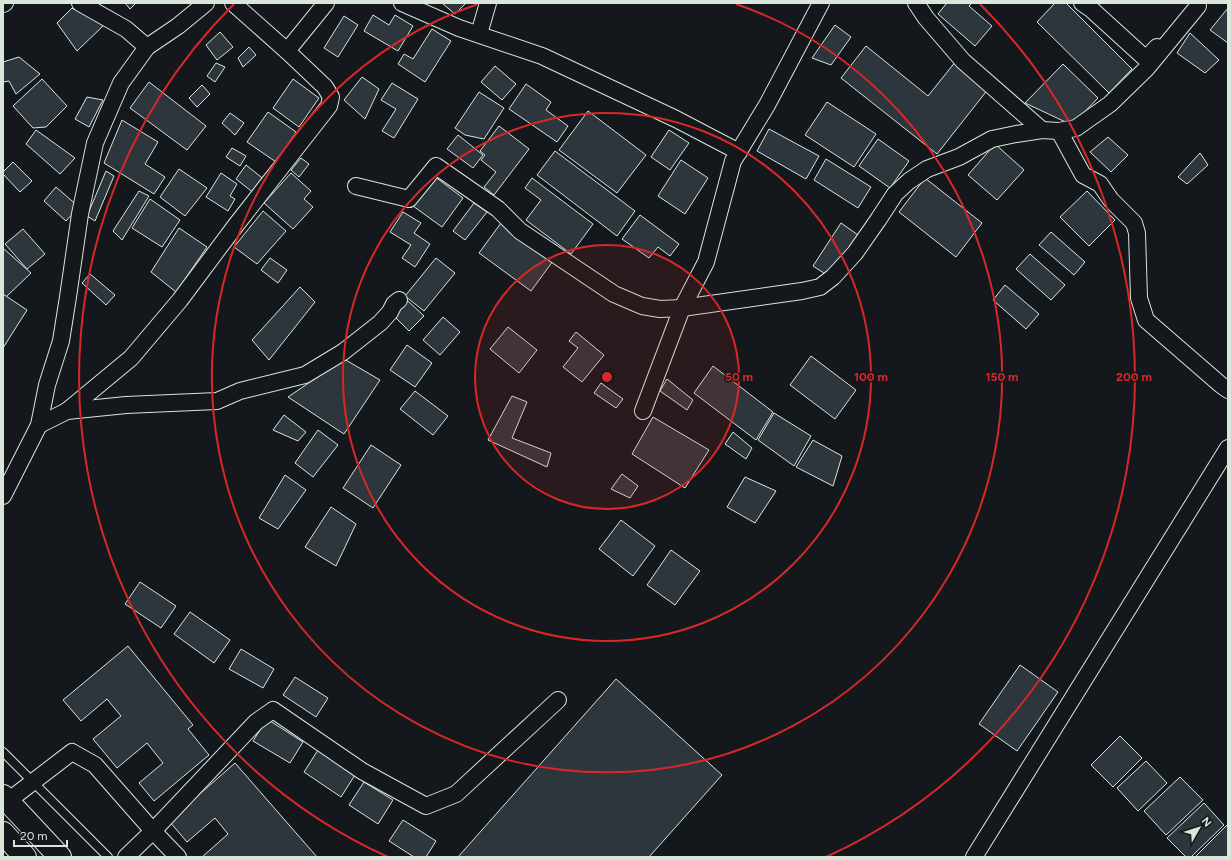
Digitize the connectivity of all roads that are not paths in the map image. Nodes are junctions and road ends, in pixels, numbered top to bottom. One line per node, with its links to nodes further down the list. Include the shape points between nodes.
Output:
1 (80, 3): 13 (street, via 126,29)
2 (206, 3): 13 (street)
3 (233, 3): 14 (street)
4 (326, 3): 14 (street)
5 (402, 3): 12 (street)
6 (488, 3): 12 (street)
7 (821, 3): 18 (street)
8 (916, 3): 16 (street, via 962,61)
9 (1075, 3): 15 (street)
10 (1082, 3): 11 (street, via 1146,59)
11 (1199, 5): 15 (street)
12 (479, 34): 18 (street, via 542,56 676,119)
13 (147, 47): 25 (street, via 121,83 95,143 80,214 61,341 47,385)
14 (288, 51): 23 (street, via 325,87 331,97 329,106 180,300 131,358)
15 (1147, 68): 17 (street, via 1110,104 1076,128)
16 (1042, 130): 17 (street); 21 (street, via 992,140 928,169 909,181 895,194 855,253 833,278 820,287)
17 (1058, 131): 22 (street, via 1083,175 1100,184 1111,200 1134,223 1137,233 1139,298 1146,320)
18 (739, 152): 21 (street, via 733,161 706,262)
19 (356, 186): 21 (street, via 409,199 436,166 498,209 520,231 614,294 642,306 660,309)
20 (399, 300): 23 (street, via 380,323 343,352 304,375 240,391 217,401 126,405)
21 (682, 308): 24 (street)
22 (1228, 390)
23 (67, 411): 25 (street)
24 (643, 411)
25 (39, 425): 27 (street)
26 (1228, 448): 40 (street)
27 (3, 496)
28 (558, 700): 32 (street, via 456,794 426,806 362,771 273,710 256,722)
29 (3, 752): 30 (lane)
30 (33, 782): 31 (street); 32 (street, via 72,752 95,765); 37 (lane)
31 (5, 799): 34 (main road)
32 (153, 830): 38 (street); 39 (street)
33 (3, 834): 35 (main road)
34 (42, 839): 35 (main road); 36 (main road)
35 (25, 857)
36 (60, 857)
37 (108, 857)
38 (126, 857)
39 (178, 857)
40 (974, 857)

